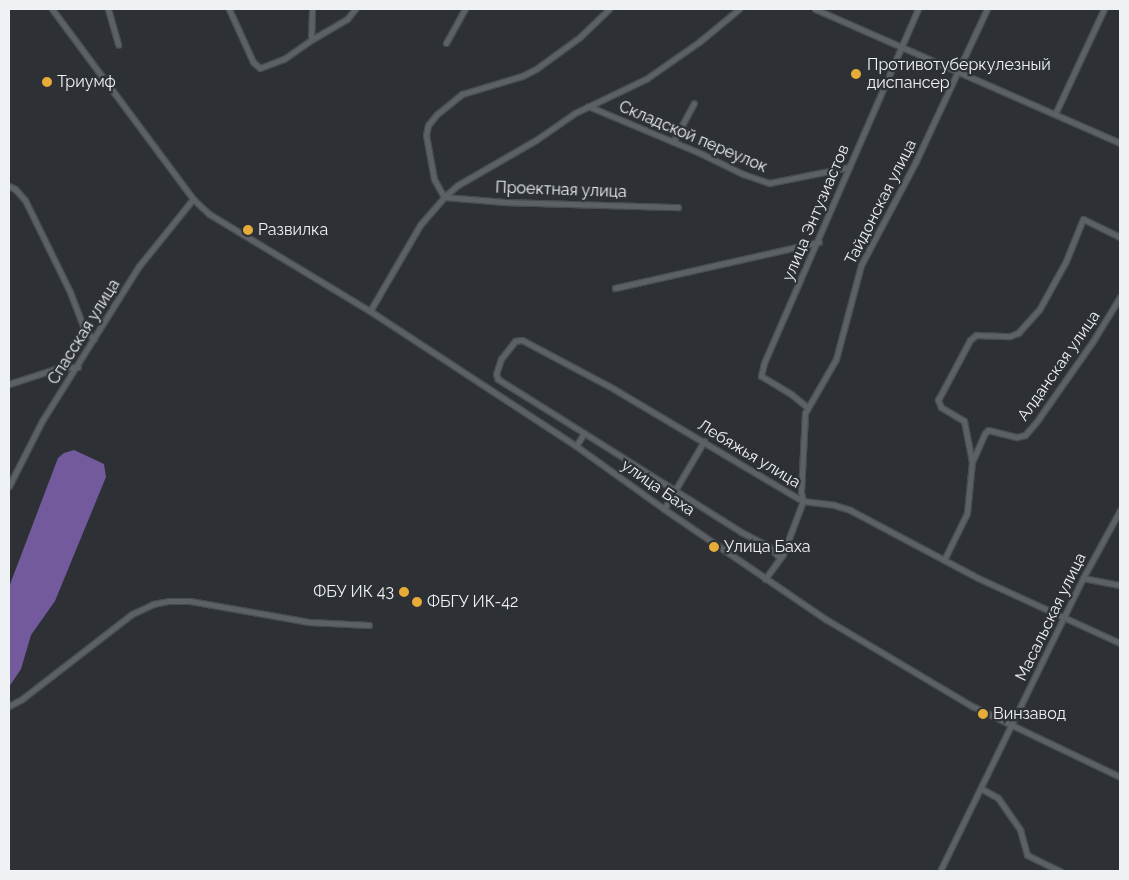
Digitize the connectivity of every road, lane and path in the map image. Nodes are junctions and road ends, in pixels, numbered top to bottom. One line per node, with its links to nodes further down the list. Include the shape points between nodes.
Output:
1 (52, 9): 26 (street, улица Баха)
2 (108, 9): 15 (street)
3 (229, 9): 13 (street, via 255,66 260,68 274,65)
4 (312, 9): 13 (street)
5 (355, 9): 13 (street, via 348,19)
6 (465, 9): 14 (street)
7 (609, 9): 25 (street, via 580,37 536,69 462,94 437,114 428,125 426,135 432,172)
8 (739, 9): 19 (street, via 646,79)
9 (815, 9): 16 (street)
10 (918, 9): 16 (street, улица Энтузиастов)
11 (987, 9): 17 (street, Тайдонская улица)
12 (1104, 9): 20 (street)
13 (311, 40)
14 (446, 43)
15 (118, 45)
16 (901, 46): 17 (street); 23 (street, улица Энтузиастов)
17 (959, 71): 20 (street); 36 (street, Тайдонская улица, via 861,265 836,359)
18 (694, 103): 21 (street)
19 (588, 106): 21 (street, Складской переулок); 25 (street, via 536,140 474,174)
20 (1055, 114): 22 (street)
21 (673, 142): 23 (street, Складской переулок, via 743,174 769,182)
22 (1120, 143)
23 (849, 167): 29 (street, улица Энтузиастов)
24 (9, 186): 33 (street, via 25,200 84,328)
25 (444, 197): 27 (street, Проектная улица); 32 (street, via 420,225)
26 (193, 199): 32 (street, улица Баха, via 209,214); 33 (street, Спасская улица, via 139,266)
27 (678, 207)
28 (1120, 237): 40 (street, via 1083,219 1066,261 1038,310 1014,335 974,336 938,400 941,407 964,422)
29 (818, 242): 30 (street); 36 (street, улица Энтузиастов, via 761,376)
30 (615, 288)
31 (1120, 297): 40 (street, Алданская улица, via 1088,349 1031,428 1019,437 988,430)
32 (370, 310): 39 (street, улица Баха)
33 (94, 339): 34 (street, Спасская улица)
34 (78, 367): 35 (street, via 58,368); 41 (street, Спасская улица, via 42,421)
35 (9, 384)
36 (807, 407): 43 (street, Тайдонская улица, via 803,429)
37 (584, 433): 38 (street, Лебяжья улица, via 498,379 496,374 506,351 515,341 522,340); 39 (street); 42 (street)
38 (704, 441): 42 (street); 43 (street, Лебяжья улица)
39 (576, 446): 44 (street, улица Баха)
40 (972, 462): 47 (street, via 967,513)
41 (9, 486)
42 (675, 490): 44 (street); 46 (street, via 768,546)
43 (803, 501): 46 (street, Тайдонская улица); 47 (street, Лебяжья улица, via 850,510)
44 (664, 509): 48 (street, улица Баха)
45 (1120, 510): 49 (street, Масальская улица)
46 (780, 558): 48 (street, Тайдонская улица)
47 (944, 560): 51 (street, Лебяжья улица)
48 (765, 578): 55 (street, улица Баха, via 827,620)
49 (1083, 578): 50 (street); 51 (street, Масальская улица)
50 (1120, 585)
51 (1064, 617): 53 (street, Лебяжья улица); 55 (street, Масальская улица)
52 (368, 625): 54 (street, via 309,622 190,601 153,604 132,614)
53 (1120, 643)
54 (9, 706)
55 (1010, 726): 56 (street, улица Баха); 57 (street, Масальская улица)
56 (1120, 777)
57 (982, 788): 58 (street, Масальская улица); 59 (street, via 998,798 1020,830 1027,855)
58 (940, 871)
59 (1060, 871)

